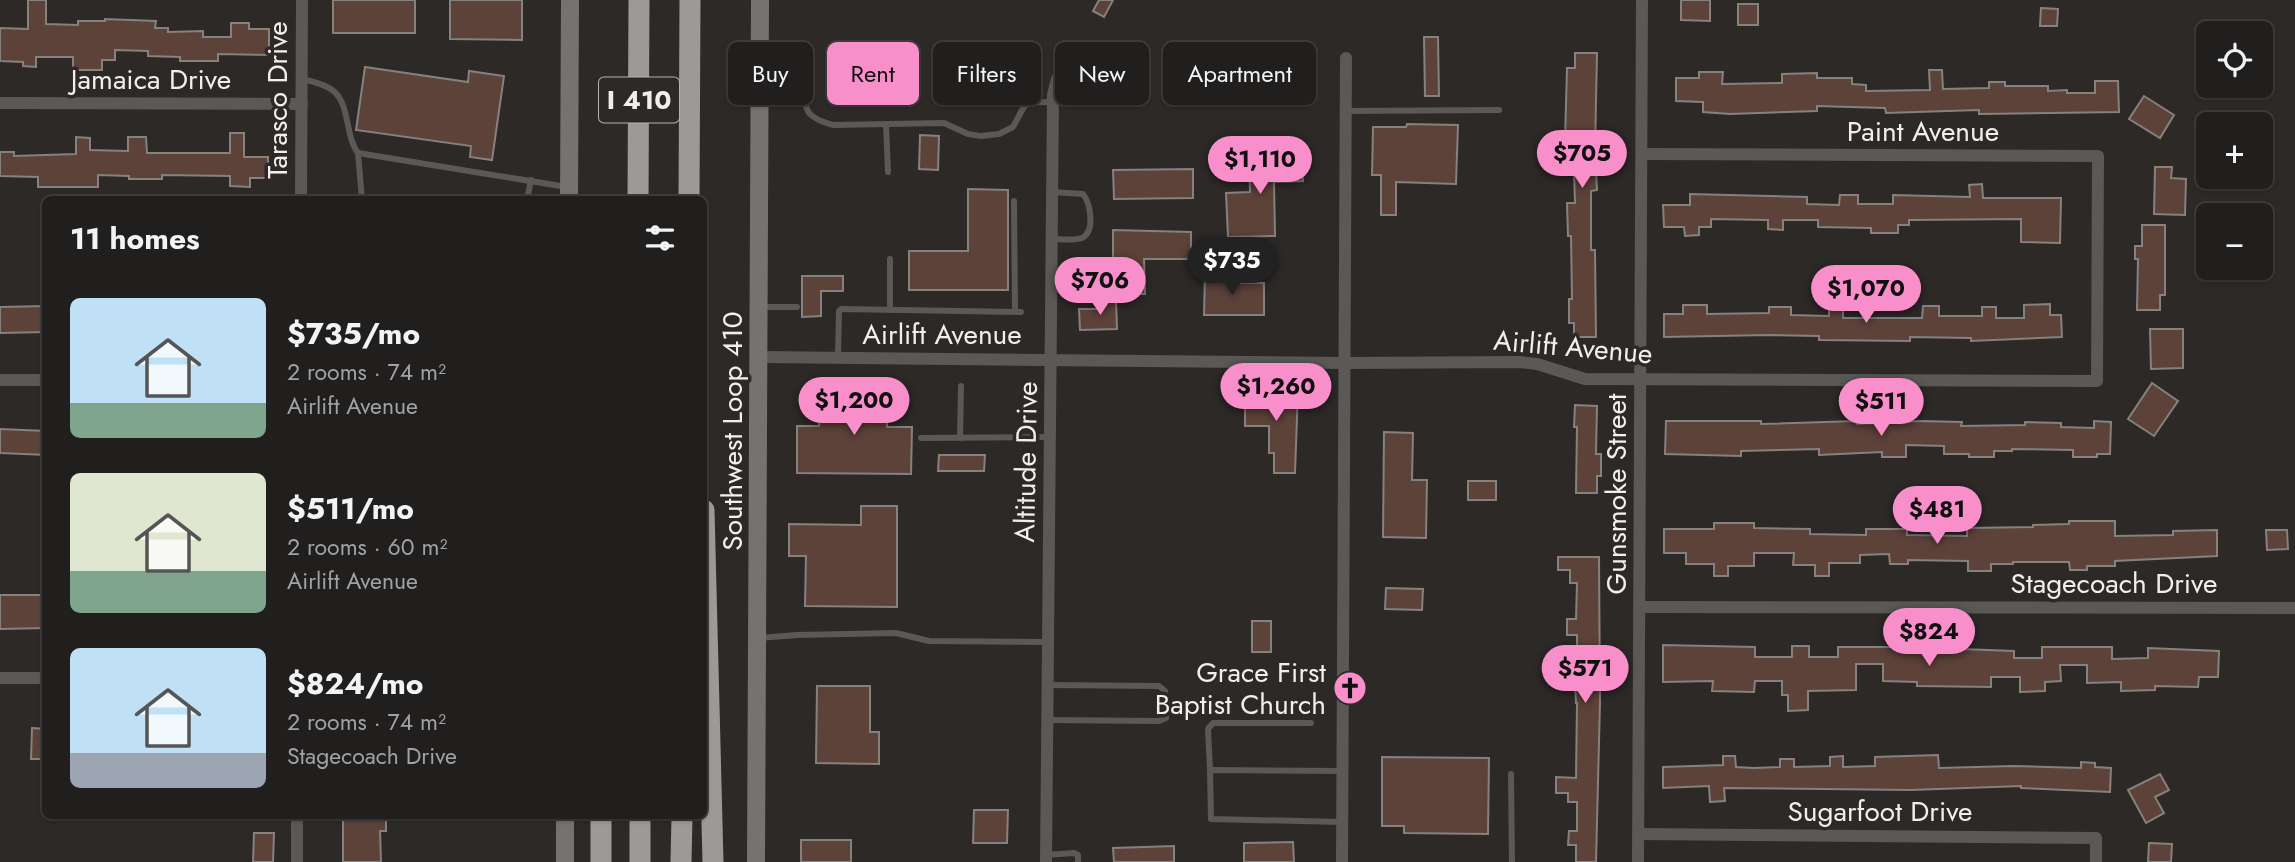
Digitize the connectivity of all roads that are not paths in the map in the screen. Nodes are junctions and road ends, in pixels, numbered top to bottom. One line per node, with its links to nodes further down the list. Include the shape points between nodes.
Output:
1 (302, 0): 9 (street, Tarasco Drive)
2 (570, 0): 24 (main road)
3 (639, 0): 28 (highway, I 410)
4 (690, 0): 29 (highway, I 410)
5 (760, 0): 7 (main road, Southwest Loop 410)
6 (1643, 0): 20 (street, Gunsmoke Street)
7 (760, 42)
8 (1346, 58): 17 (street)
9 (302, 79): 13 (street, Tarasco Drive); 19 (lane, via 331,88 345,107 351,144)
10 (1055, 88): 11 (street, Altitude Drive)
11 (1052, 102): 18 (lane, via 1027,102 1013,127 999,134 968,134 944,123); 23 (street, Altitude Drive)
12 (0, 103): 13 (street, Jamaica Drive)
13 (302, 104): 25 (street, Tarasco Drive)
14 (760, 105): 34 (main road, Southwest Loop 410)
15 (805, 105): 18 (lane, via 810,116 833,125)
16 (1499, 110): 17 (lane)
17 (1346, 111): 40 (street)
18 (886, 124): 21 (lane)
19 (358, 153): 22 (lane); 26 (lane)
20 (1642, 154): 33 (street, Paint Avenue, via 2098,156); 43 (street, Gunsmoke Street)
21 (888, 172)
22 (531, 180): 24 (lane); 27 (lane)
23 (1052, 192): 31 (street, Altitude Drive); 31 (lane, via 1083,194 1091,215 1087,233 1081,238)
24 (569, 194)
25 (301, 196)
26 (362, 196)
27 (528, 196)
28 (638, 196)
29 (689, 196)
30 (1014, 201): 36 (lane, via 1018,312)
31 (1052, 239): 39 (street, Altitude Drive)
32 (890, 259): 36 (lane)
33 (2097, 263): 43 (street, Airlift Avenue, via 2096,382)
34 (759, 307): 35 (lane); 37 (main road, Southwest Loop 410)
35 (797, 307)
36 (890, 310): 38 (lane, via 841,309)
37 (758, 357): 38 (street, Airlift Avenue); 50 (main road, Southwest Loop 410)
38 (838, 358): 39 (street, Airlift Avenue)
39 (1051, 360): 40 (street, Airlift Avenue); 45 (street, Altitude Drive)
40 (1346, 363): 43 (street, Airlift Avenue, via 1520,362 1586,379); 59 (street)
41 (0, 380): 42 (street)
42 (42, 380)
43 (1641, 380): 48 (street, Gunsmoke Street)
44 (961, 386): 47 (lane)
45 (1050, 437): 47 (lane); 52 (street, Altitude Drive)
46 (921, 438): 47 (lane)
47 (960, 438)
48 (1640, 607): 49 (street, Stagecoach Drive); 67 (street, Gunsmoke Street)
49 (2295, 608)
50 (757, 638): 52 (lane, via 896,633 929,641); 75 (main road, Southwest Loop 410)
51 (707, 642): 74 (highway)
52 (1048, 642): 55 (street, Altitude Drive)
53 (0, 678): 54 (street)
54 (42, 678)
55 (1048, 685): 56 (street, Altitude Drive); 56 (lane, via 1159,686 1166,691 1166,718)
56 (1047, 720): 68 (street, Altitude Drive)
57 (1311, 723): 58 (lane, via 1213,723 1208,729)
58 (1210, 770): 59 (lane); 66 (lane, via 1211,819)
59 (1343, 771): 66 (street)
60 (1511, 774): 78 (lane)
61 (297, 819): 69 (street)
62 (565, 819): 70 (main road)
63 (601, 819): 71 (highway)
64 (640, 819): 72 (highway)
65 (682, 819): 73 (highway)
66 (1342, 822): 77 (street)
67 (1638, 834): 79 (street, Gunsmoke Street); 80 (street, Sugarfoot Drive, via 2096,838)
68 (1046, 859): 76 (lane, via 1074,853)
69 (297, 862)
70 (565, 862)
71 (601, 862)
72 (640, 862)
73 (681, 862)
74 (712, 862)
75 (756, 862)
76 (1077, 862)
77 (1342, 862)
78 (1512, 862)
79 (1638, 862)
80 (2096, 862)

